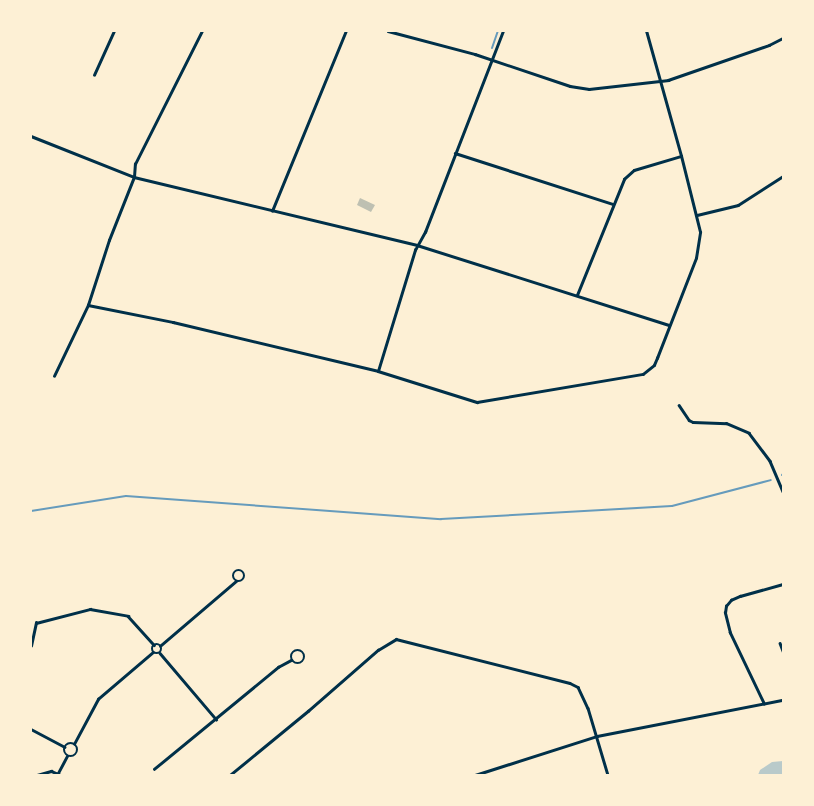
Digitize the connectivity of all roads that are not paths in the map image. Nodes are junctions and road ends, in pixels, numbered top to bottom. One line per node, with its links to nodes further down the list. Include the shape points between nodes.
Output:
1 (114, 31): 9 (street)
2 (202, 31): 15 (street, via 135,164)
3 (346, 31): 17 (street)
4 (388, 31): 8 (street)
5 (504, 31): 8 (street)
6 (646, 31): 10 (street)
7 (783, 38): 10 (street, via 754,51)
8 (492, 60): 10 (street, via 581,88); 12 (street)
9 (94, 75)
10 (660, 81): 13 (street)
11 (31, 136): 15 (street)
12 (455, 153): 16 (street); 19 (street)
13 (682, 156): 16 (street, via 628,173); 18 (street)
14 (783, 176): 18 (street, via 738,205)
15 (134, 177): 17 (street); 21 (street)
16 (613, 204): 20 (street)
17 (272, 211): 19 (street)
18 (697, 215): 22 (street, via 700,232 698,250)
19 (417, 245): 20 (street); 23 (street)
20 (577, 296): 22 (street)
21 (88, 305): 23 (street, via 174,322); 24 (street)
22 (669, 325): 23 (street, via 654,365 643,374 531,394 477,402)
23 (378, 371)
24 (54, 376)
25 (679, 405): 26 (street, via 693,422 726,423 749,433 770,461)
26 (783, 491)
27 (236, 581): 27 (street, via 233,573 242,570 244,577); 32 (street)
28 (783, 584): 38 (street, via 731,600 725,613 730,633)
29 (780, 644): 33 (street)
30 (154, 645): 31 (street, via 128,616 90,609 36,623); 32 (street); 34 (street)
31 (31, 646)
32 (160, 646): 35 (street)
33 (783, 651)
34 (153, 652): 35 (street); 42 (street, via 98,699)
35 (160, 653): 39 (street)
36 (291, 660): 36 (street, via 295,650 305,655 304,662 300,664); 39 (street, via 278,667)
37 (783, 700): 38 (street)
38 (764, 704): 41 (street)
39 (216, 719): 45 (street)
40 (31, 729): 43 (street)
41 (597, 736): 48 (street, via 583,692 570,683 396,639 378,650); 49 (street); 50 (street)
42 (74, 744): 43 (street); 44 (street, via 77,752 72,757)
43 (65, 747): 44 (street)
44 (67, 756): 46 (street)
45 (154, 769)
46 (59, 774): 47 (street, via 46,772)
47 (37, 775)
48 (230, 775)
49 (475, 775)
50 (608, 775)

